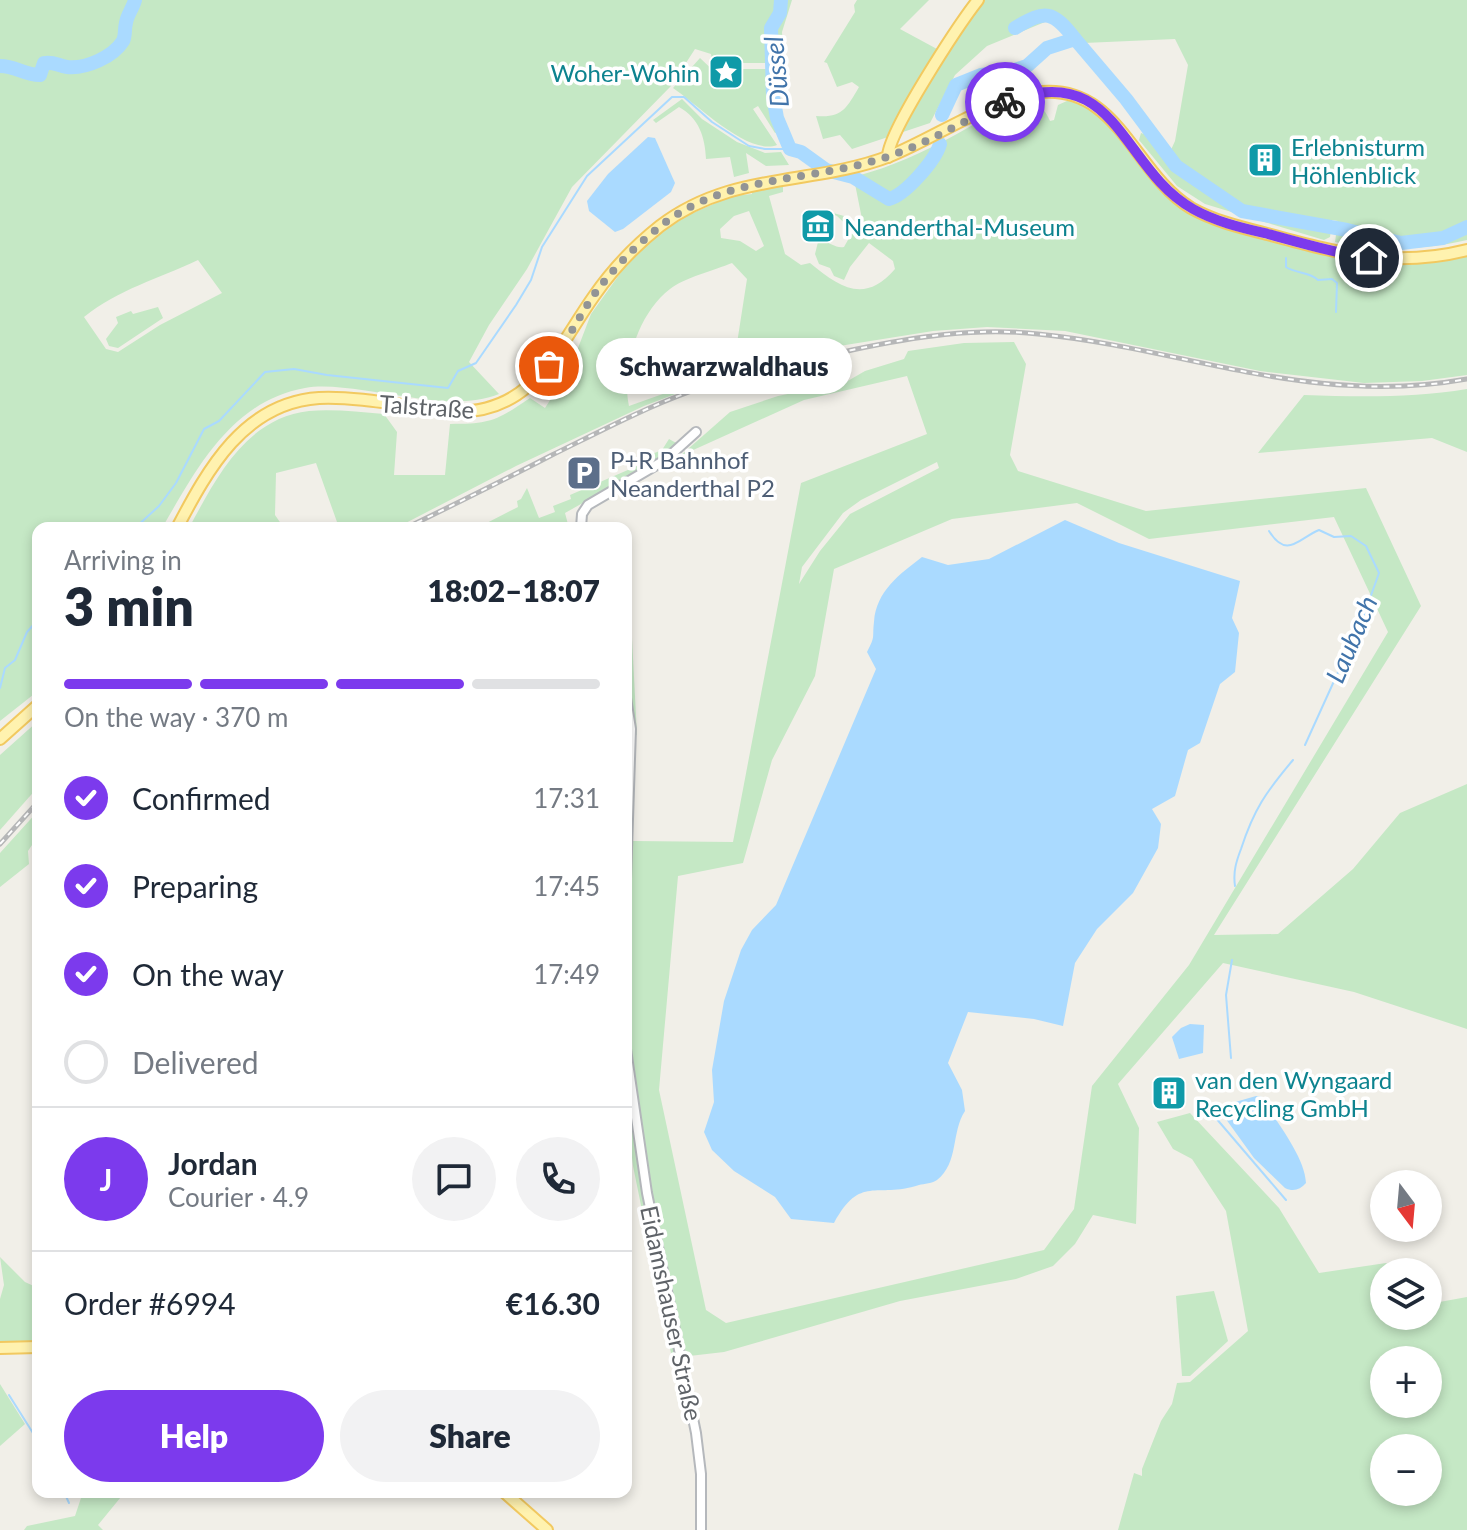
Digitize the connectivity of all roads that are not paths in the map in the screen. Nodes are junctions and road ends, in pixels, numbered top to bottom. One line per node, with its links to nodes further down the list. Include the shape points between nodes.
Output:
1 (978, 0): 2 (main road, via 902,121)
2 (888, 157): 3 (main road, Talstraße, via 1025,95 1071,94 1105,113 1177,197 1210,217 1369,258 1413,260); 5 (main road, Talstraße, via 734,189 685,210 635,248 602,284 549,366 497,407 473,413 320,398 260,416 217,459)
3 (1467, 250)
4 (696, 432): 6 (street, via 665,460 588,505)
5 (180, 522)
6 (581, 522)
7 (32, 710): 8 (main road)
8 (0, 739)
9 (632, 1090): 14 (street, Eidamshauser Straße, via 647,1193 696,1433)
10 (32, 1347): 11 (main road)
11 (0, 1348)
12 (511, 1498): 13 (main road)
13 (547, 1530)
14 (701, 1530)

